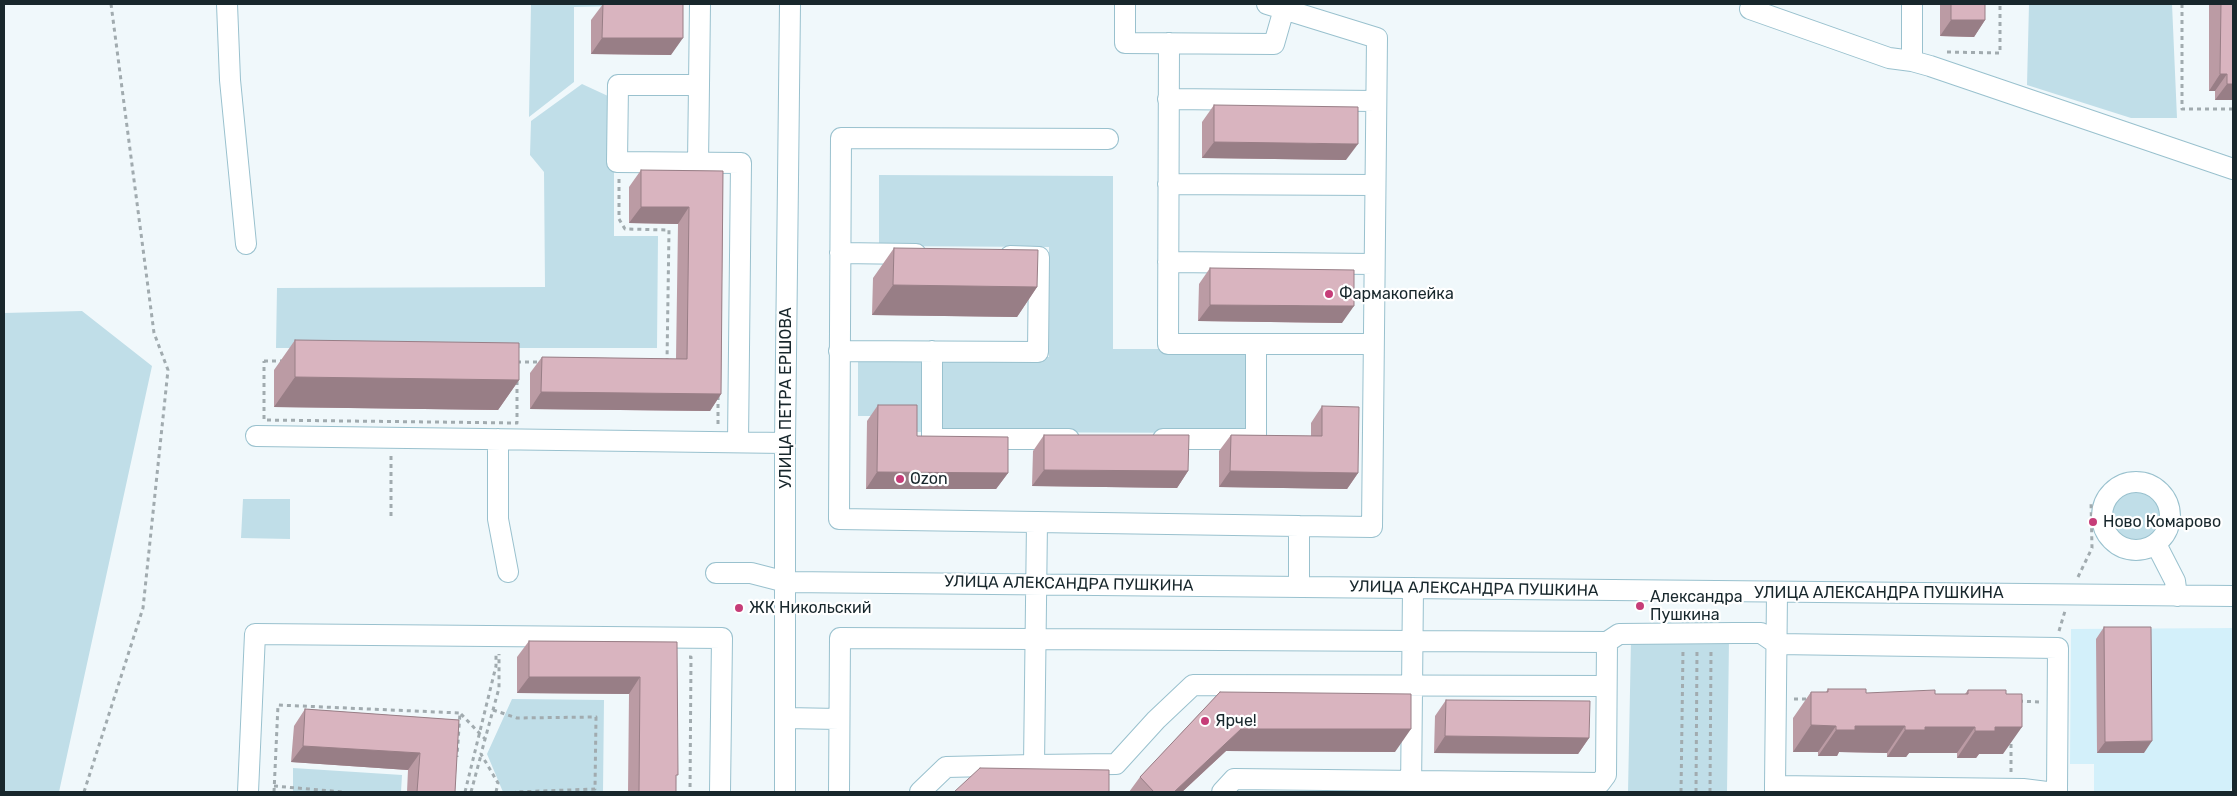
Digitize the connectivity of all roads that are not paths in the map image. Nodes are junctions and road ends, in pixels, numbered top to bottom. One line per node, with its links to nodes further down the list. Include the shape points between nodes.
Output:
1 (227, 4): 18 (street, via 230,80)
2 (700, 4): 10 (street)
3 (790, 4): 33 (street, УЛИЦА ПЕТРА ЕРШОВА)
4 (1125, 4): 8 (street, via 1125,43)
5 (1912, 4): 9 (street)
6 (1275, 7): 8 (street, via 1274,44); 12 (street, via 1377,38)
7 (1750, 9): 9 (street, via 1889,58)
8 (1169, 43): 11 (street)
9 (1912, 61): 15 (street)
10 (699, 85): 14 (street); 14 (street, via 618,84 617,162)
11 (1168, 99): 12 (street); 16 (street)
12 (1376, 101): 17 (street)
13 (1108, 139): 19 (street, via 841,138)
14 (698, 163): 32 (street, via 741,163)
15 (2233, 169)
16 (1168, 184): 17 (street); 22 (street)
17 (1375, 185): 23 (street)
18 (246, 244)
19 (840, 253): 20 (street); 26 (street)
20 (939, 255)
21 (989, 256): 27 (street, via 1039,257 1038,352)
22 (1168, 262): 23 (street); 24 (street, via 1168,344)
23 (1374, 264): 25 (street)
24 (1256, 344): 25 (street); 31 (street, via 1256,439)
25 (1373, 344): 35 (street, via 1372,527)
26 (839, 350): 27 (street); 34 (street, via 839,519)
27 (932, 351): 30 (street, via 932,439)
28 (256, 436): 29 (street, via 391,430)
29 (498, 439): 32 (street); 37 (street, via 498,519)
30 (1089, 439)
31 (1148, 439)
32 (738, 442): 33 (street)
33 (785, 443): 39 (street, УЛИЦА ПЕТРА ЕРШОВА)
34 (1037, 522): 35 (street); 40 (street)
35 (1299, 526): 41 (street)
36 (2156, 544): 44 (street, via 2175,580)
37 (508, 572)
38 (716, 573): 39 (street, УЛИЦА АЛЕКСАНДРА ПУШКИНА, via 751,573)
39 (786, 582): 40 (street, УЛИЦА АЛЕКСАНДРА ПУШКИНА); 52 (street, УЛИЦА ПЕТРА ЕРШОВА)
40 (1036, 584): 41 (street, УЛИЦА АЛЕКСАНДРА ПУШКИНА); 46 (street)
41 (1299, 587): 42 (street, УЛИЦА АЛЕКСАНДРА ПУШКИНА)
42 (1413, 588): 43 (street, УЛИЦА АЛЕКСАНДРА ПУШКИНА); 47 (street)
43 (1777, 593): 44 (street, УЛИЦА АЛЕКСАНДРА ПУШКИНА); 49 (street)
44 (2177, 596): 45 (street, УЛИЦА АЛЕКСАНДРА ПУШКИНА)
45 (2233, 596)
46 (1035, 639): 47 (street); 53 (street, via 840,638); 54 (street)
47 (1412, 641): 48 (street); 50 (street)
48 (1607, 642): 49 (street, via 1618,634 1697,639 1761,633); 51 (street)
49 (1777, 644): 57 (street); 66 (street, via 2058,648)
50 (1412, 685): 51 (street); 54 (street, via 1192,685 1116,764); 55 (street)
51 (1606, 686): 56 (street, via 1606,775 1600,782)
52 (786, 718): 53 (street); 61 (street, УЛИЦА ПЕТРА ЕРШОВА)
53 (839, 719): 62 (street)
54 (1034, 766): 63 (street, via 946,766)
55 (1411, 787): 56 (street); 64 (street, via 1234,779)
56 (1527, 787)
57 (1775, 789): 58 (street)
58 (2023, 791): 65 (street)
59 (248, 792): 60 (street, via 256,634 498,643 722,638)
60 (720, 792)
61 (785, 792)
62 (839, 792)
63 (920, 792)
64 (1222, 792)
65 (2047, 792)
66 (2057, 792)

